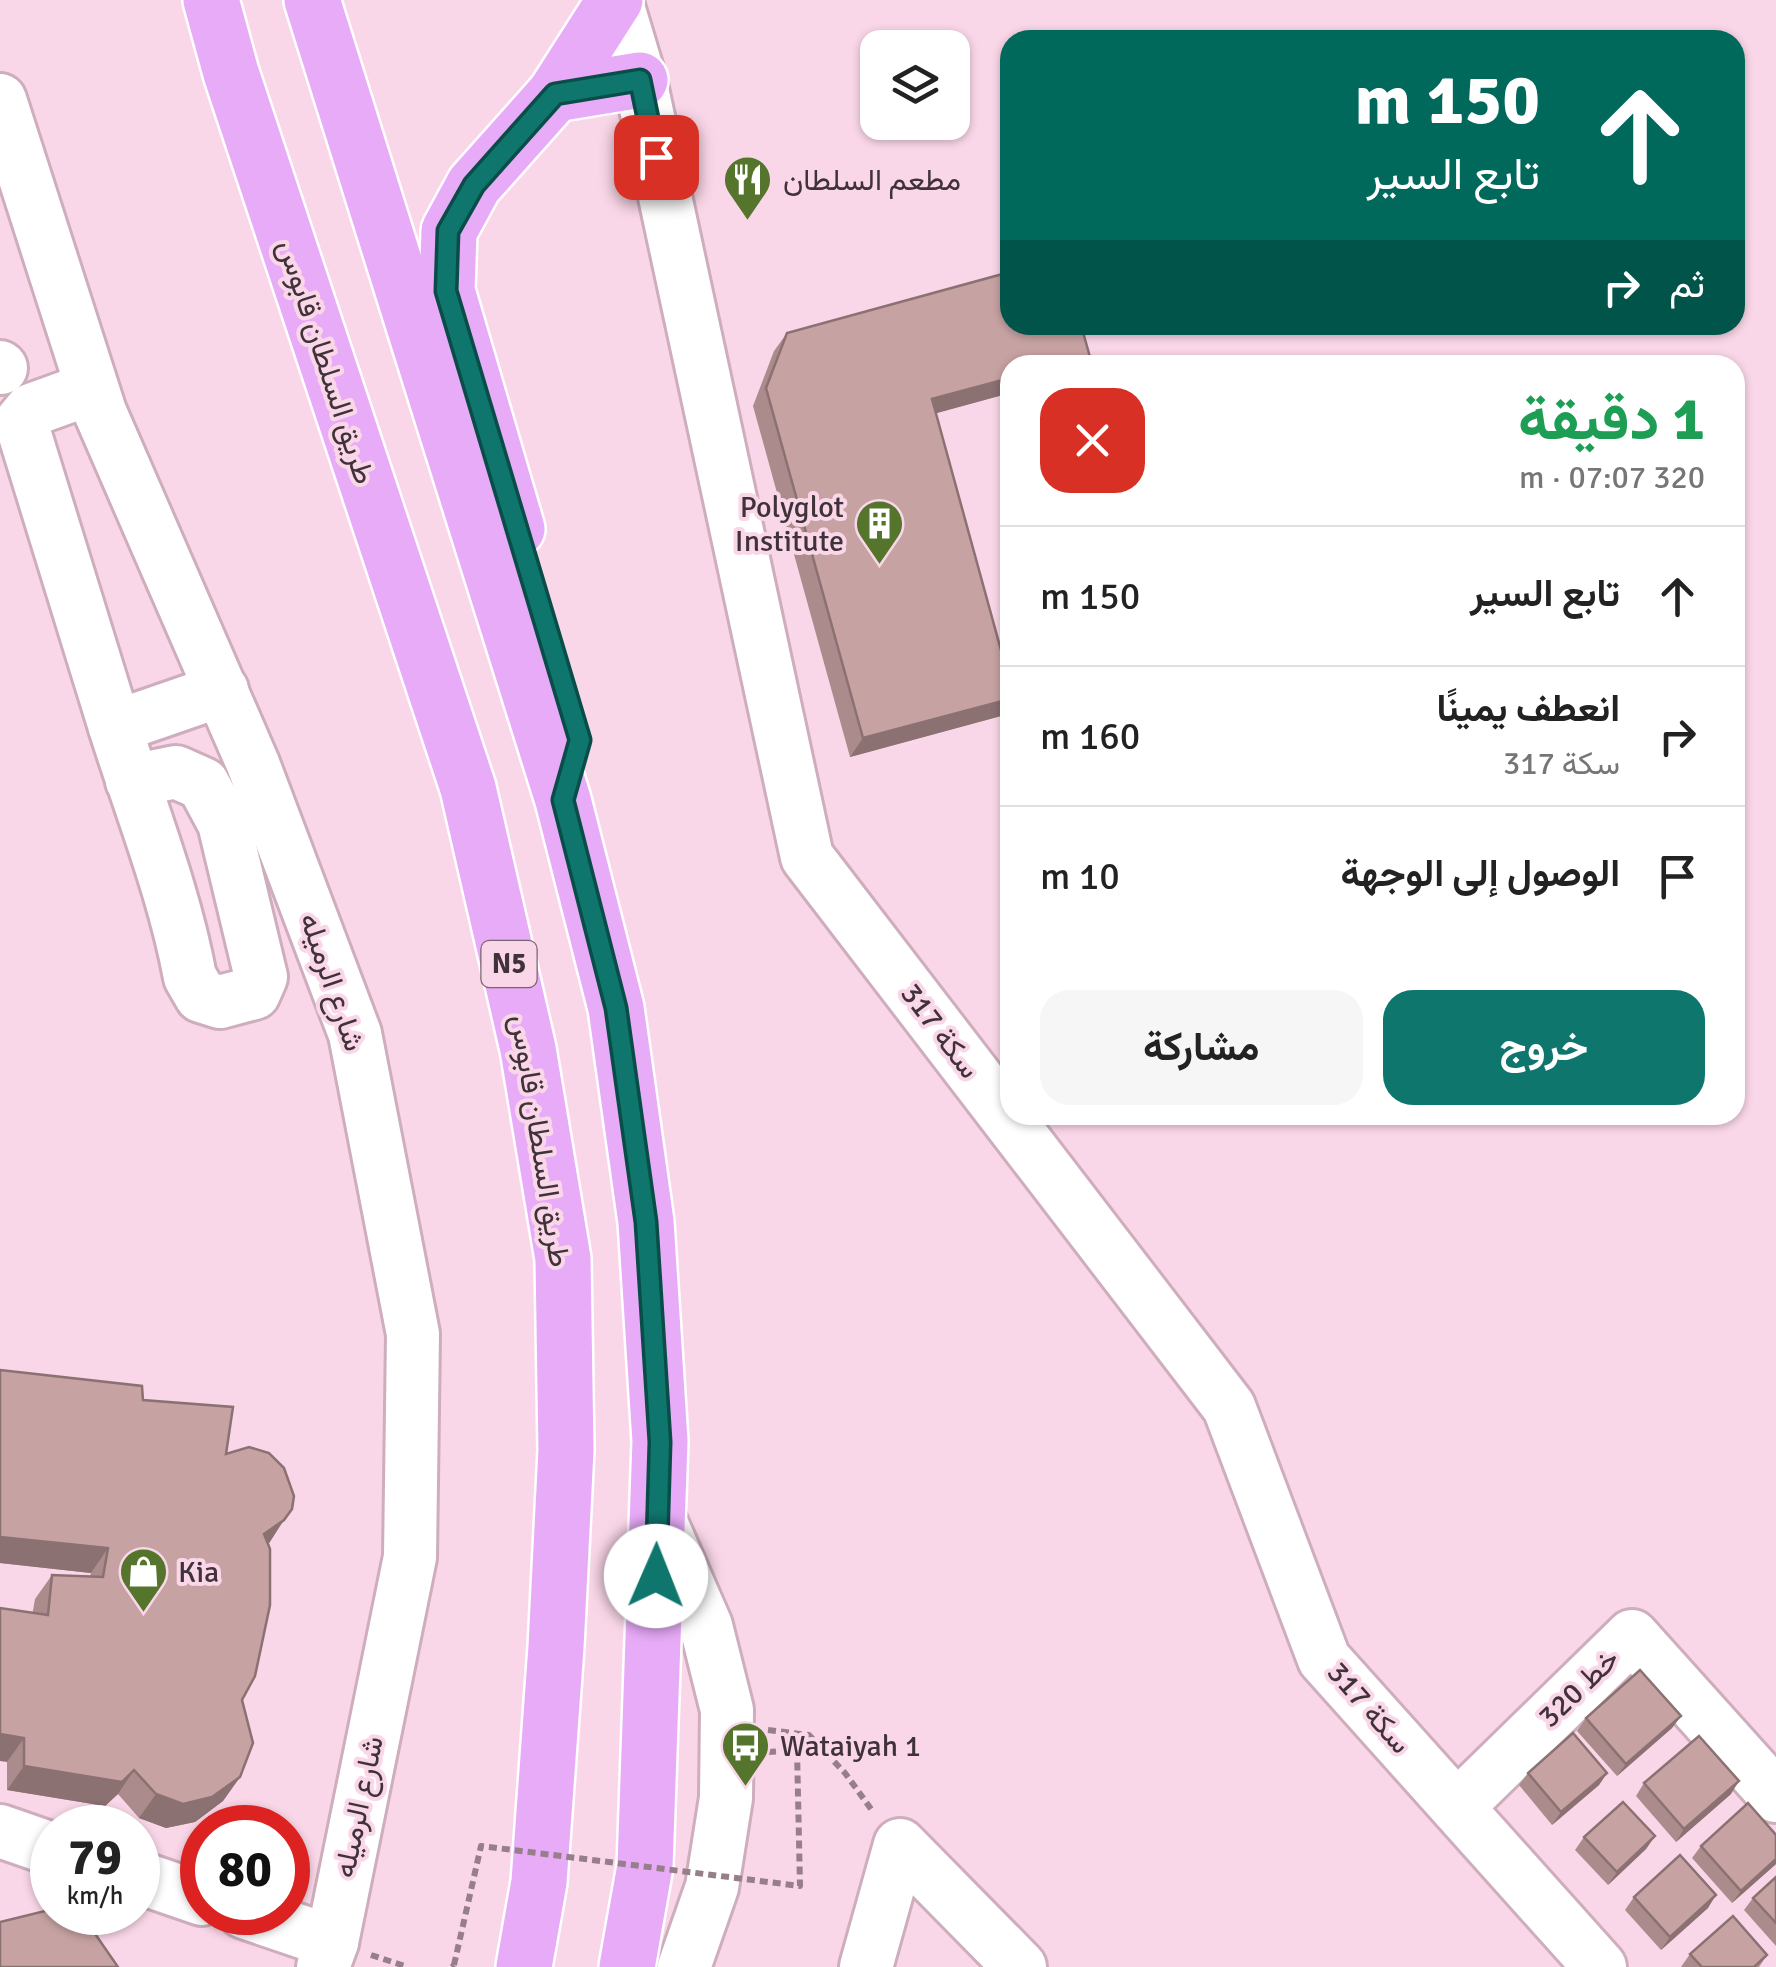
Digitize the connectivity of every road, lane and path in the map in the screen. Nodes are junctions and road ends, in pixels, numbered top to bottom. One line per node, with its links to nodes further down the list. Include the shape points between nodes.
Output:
1 (211, 0): 24 (highway, طريق السلطان قابوس / N5, via 468,788 528,1049 563,1259 566,1450 539,1882)
2 (312, 0): 11 (highway)
3 (615, 0): 4 (street, سكة 317); 5 (highway)
4 (640, 80): 5 (highway); 12 (street, سكة 317, via 807,857)
5 (555, 94): 11 (highway, via 465,200 448,231 446,291 580,740)
6 (0, 100): 7 (street, شارع الرميله)
7 (92, 388): 8 (street, شارع الرميله); 9 (street, via 31,410 21,422)
8 (222, 690): 9 (street); 23 (street, شارع الرميله, via 354,1034 412,1334 410,1557)
9 (116, 727): 10 (street)
10 (132, 781)
11 (563, 800): 14 (highway, via 616,1008 646,1222 660,1442)
12 (1000, 1109)
13 (1013, 1125): 18 (street, سكة 317, via 1229,1407 1324,1659)
14 (658, 1516): 26 (highway, via 645,1866); 27 (street, via 706,1626 727,1710 726,1798 712,1887)
15 (759, 1729): 21 (path, via 809,1735)
16 (758, 1752): 25 (path, bridge, via 797,1750 800,1886 481,1846)
17 (1776, 1796): 18 (street, خط 320, via 1632,1636)
18 (1457, 1807): 30 (street, سكة 317)
19 (0, 1831): 20 (street)
20 (30, 1841)
21 (900, 1846): 28 (street); 29 (street)
22 (289, 1935): 23 (street)
23 (327, 1954)
24 (522, 1962)
25 (453, 1966)
26 (628, 1967)
27 (684, 1967)
28 (866, 1967)
29 (1020, 1967)
30 (1600, 1967)

